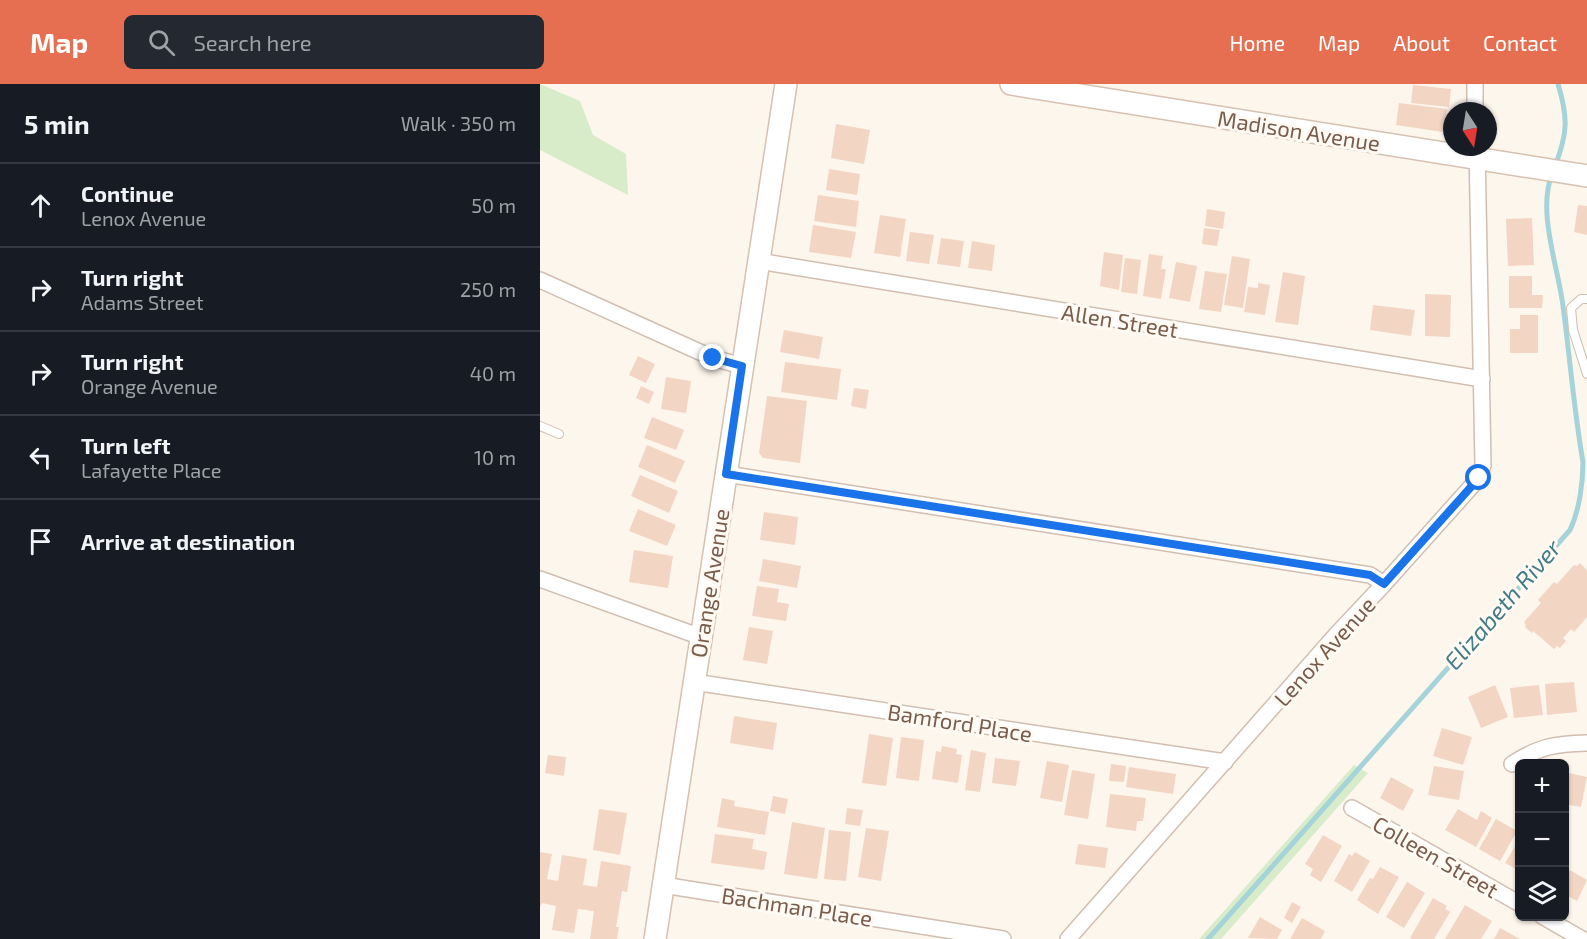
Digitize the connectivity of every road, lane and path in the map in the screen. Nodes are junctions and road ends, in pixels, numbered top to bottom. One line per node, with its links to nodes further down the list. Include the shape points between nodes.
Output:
1 (786, 84): 9 (street, Orange Avenue)
2 (1011, 84): 5 (street, Madison Avenue)
3 (1474, 84): 4 (street)
4 (1475, 102)
5 (1443, 148)
6 (1477, 156): 14 (street, Lenox Avenue)
7 (1489, 156): 8 (street, Madison Avenue)
8 (1579, 174)
9 (758, 261): 12 (street, Orange Avenue); 14 (street, Allen Street)
10 (540, 280): 12 (street, via 713,358)
11 (1587, 299): 13 (lane, via 1581,298 1571,308)
12 (742, 366): 17 (street, Orange Avenue)
13 (1587, 374)
14 (1482, 379): 19 (street, Lenox Avenue, via 1479,478)
15 (540, 426): 16 (lane)
16 (559, 434)
17 (726, 474): 19 (street, via 1370,575); 20 (street, Orange Avenue)
18 (540, 579): 20 (street)
19 (1384, 584): 23 (street, Lenox Avenue)
20 (701, 637): 21 (street, Orange Avenue)
21 (694, 682): 23 (street, Bamford Place); 26 (street, Orange Avenue)
22 (1587, 742): 24 (street, via 1548,746)
23 (1226, 762): 31 (street, Lenox Avenue)
24 (1512, 764)
25 (1352, 808): 27 (street, Colleen Street)
26 (663, 885): 29 (street, Orange Avenue); 30 (street, Bachman Place)
27 (1515, 900)
28 (1551, 921): 32 (street)
29 (656, 939)
30 (1002, 939)
31 (1068, 939)
32 (1582, 939)

